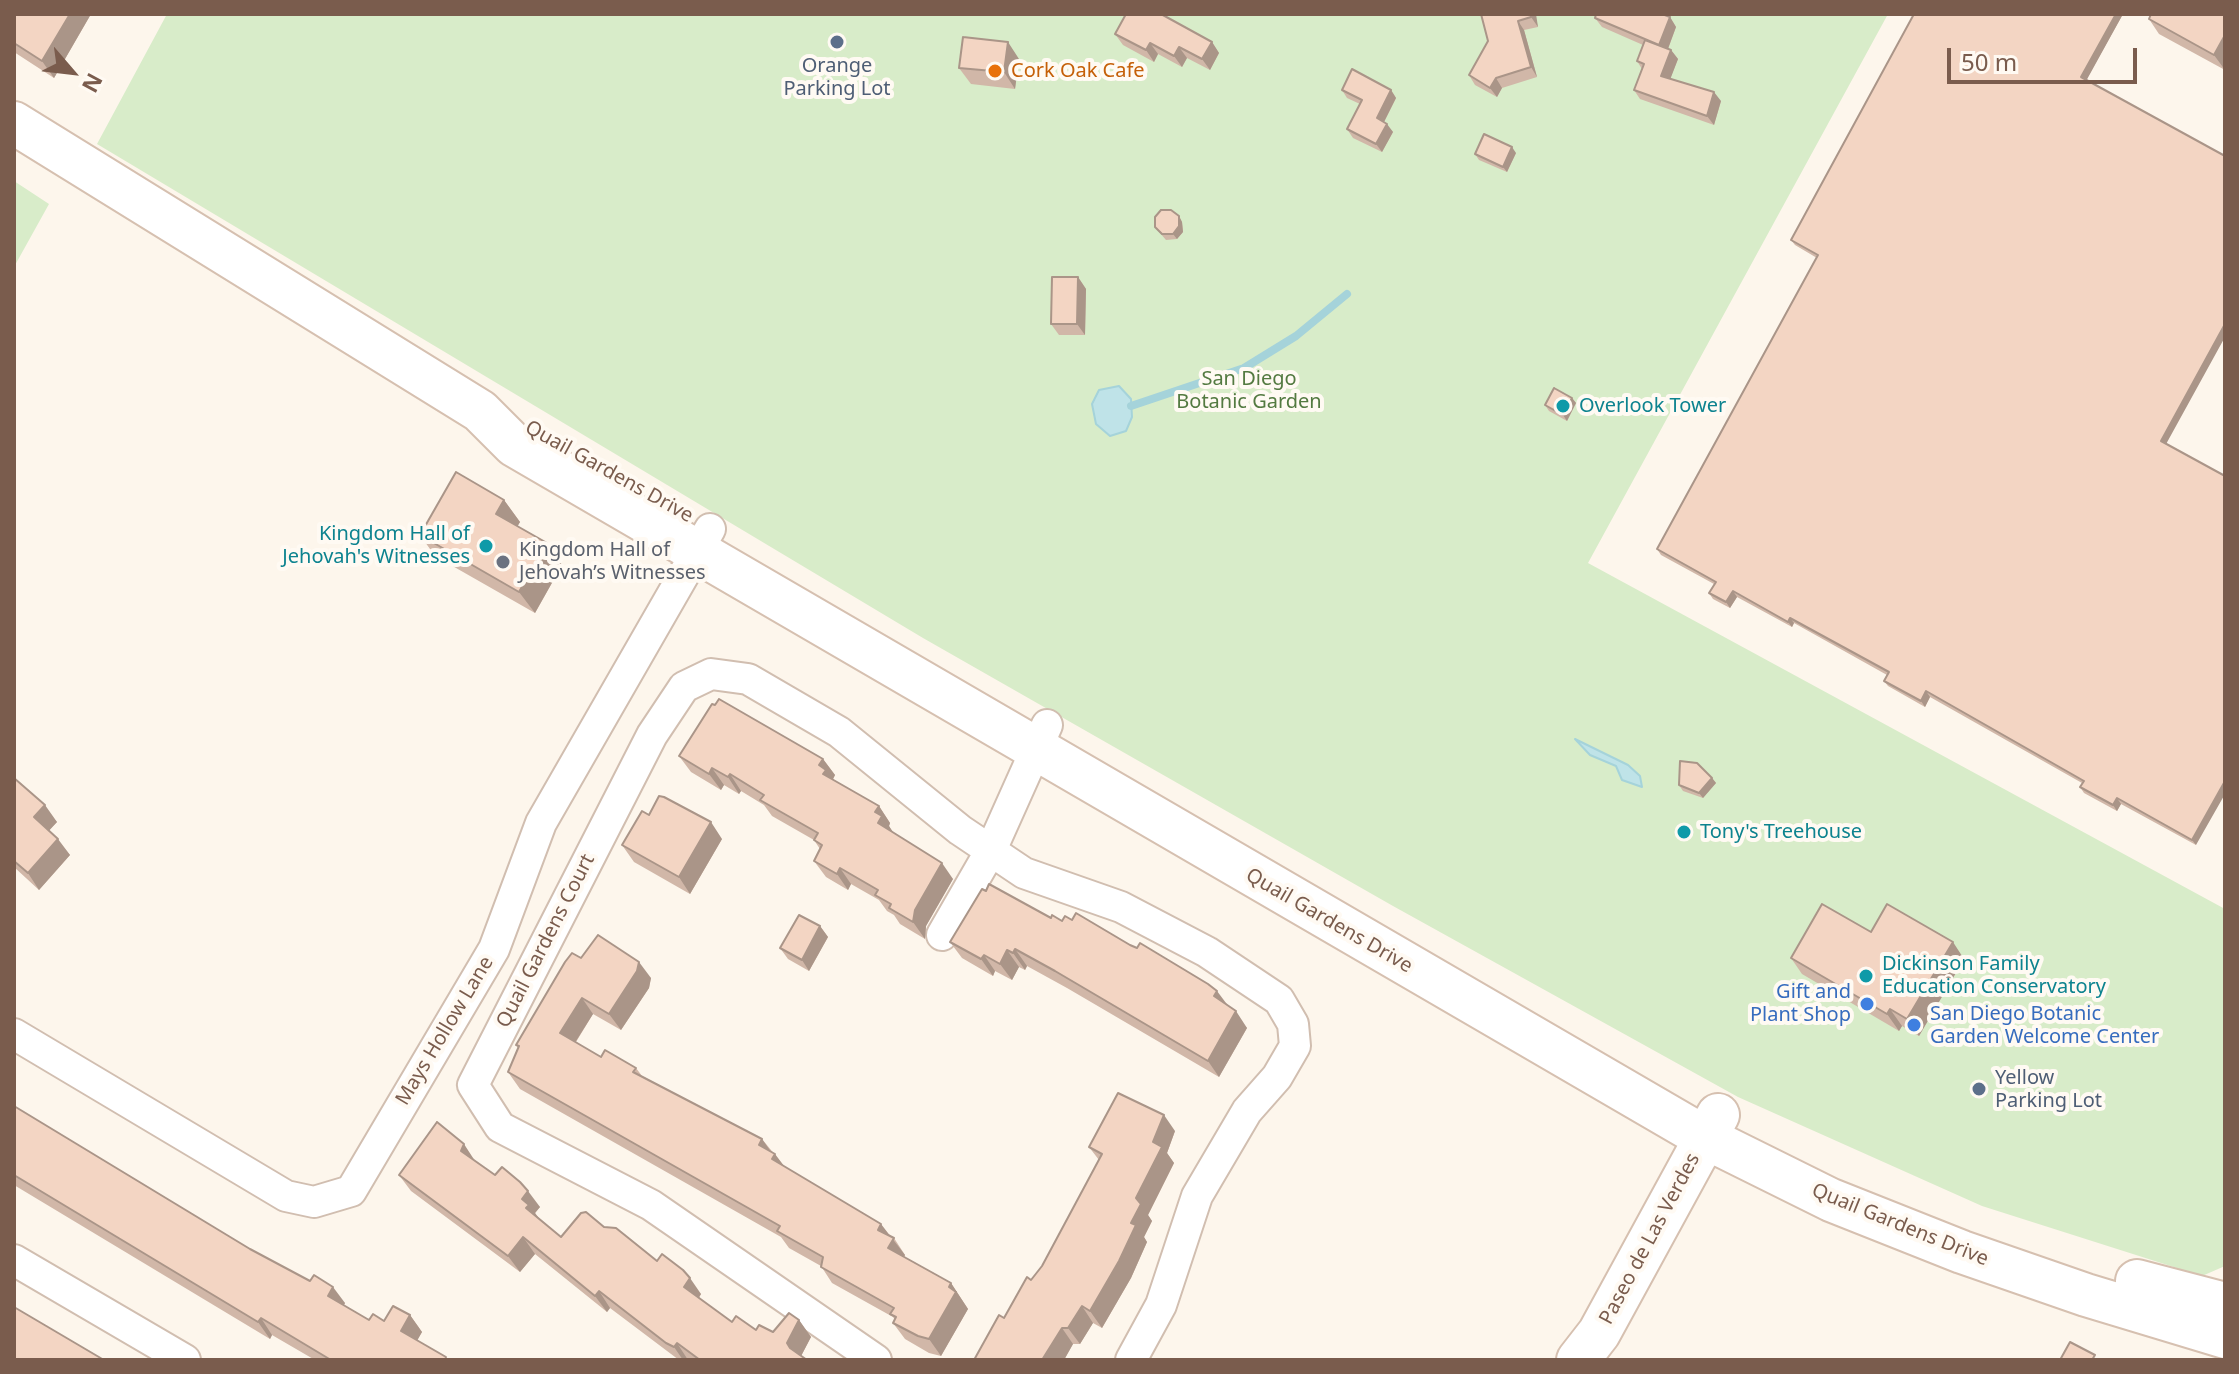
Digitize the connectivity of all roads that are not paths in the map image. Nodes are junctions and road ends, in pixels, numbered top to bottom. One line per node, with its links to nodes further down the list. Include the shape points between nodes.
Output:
1 (14, 123): 2 (main road, Quail Gardens Drive, via 480,411 514,445)
2 (703, 540): 3 (main road, Quail Gardens Drive); 6 (street, Mays Hollow Lane, via 541,823 494,949 351,1191 314,1202 286,1196)
3 (1040, 737): 4 (street); 7 (main road, Quail Gardens Drive)
4 (991, 850): 5 (street); 12 (street, Quail Gardens Court, via 839,732 748,679 711,674 684,687 652,735 473,1085 500,1127 651,1205); 13 (street, Quail Gardens Court, via 1024,873 1121,907 1207,952 1279,1000 1293,1024 1295,1046 1247,1111 1197,1196 1161,1305)
5 (942, 935)
6 (14, 1034)
7 (1711, 1126): 9 (main road, Quail Gardens Drive, via 1927,1209 2154,1286); 10 (main road, Quail Gardens Drive, via 1831,1200 1962,1252); 14 (main road, Paseo de Las Verdes, via 1599,1333)
8 (14, 1260): 11 (street)
9 (2225, 1304)
10 (2225, 1337)
11 (185, 1360)
12 (876, 1360)
13 (1131, 1360)
14 (1578, 1360)

